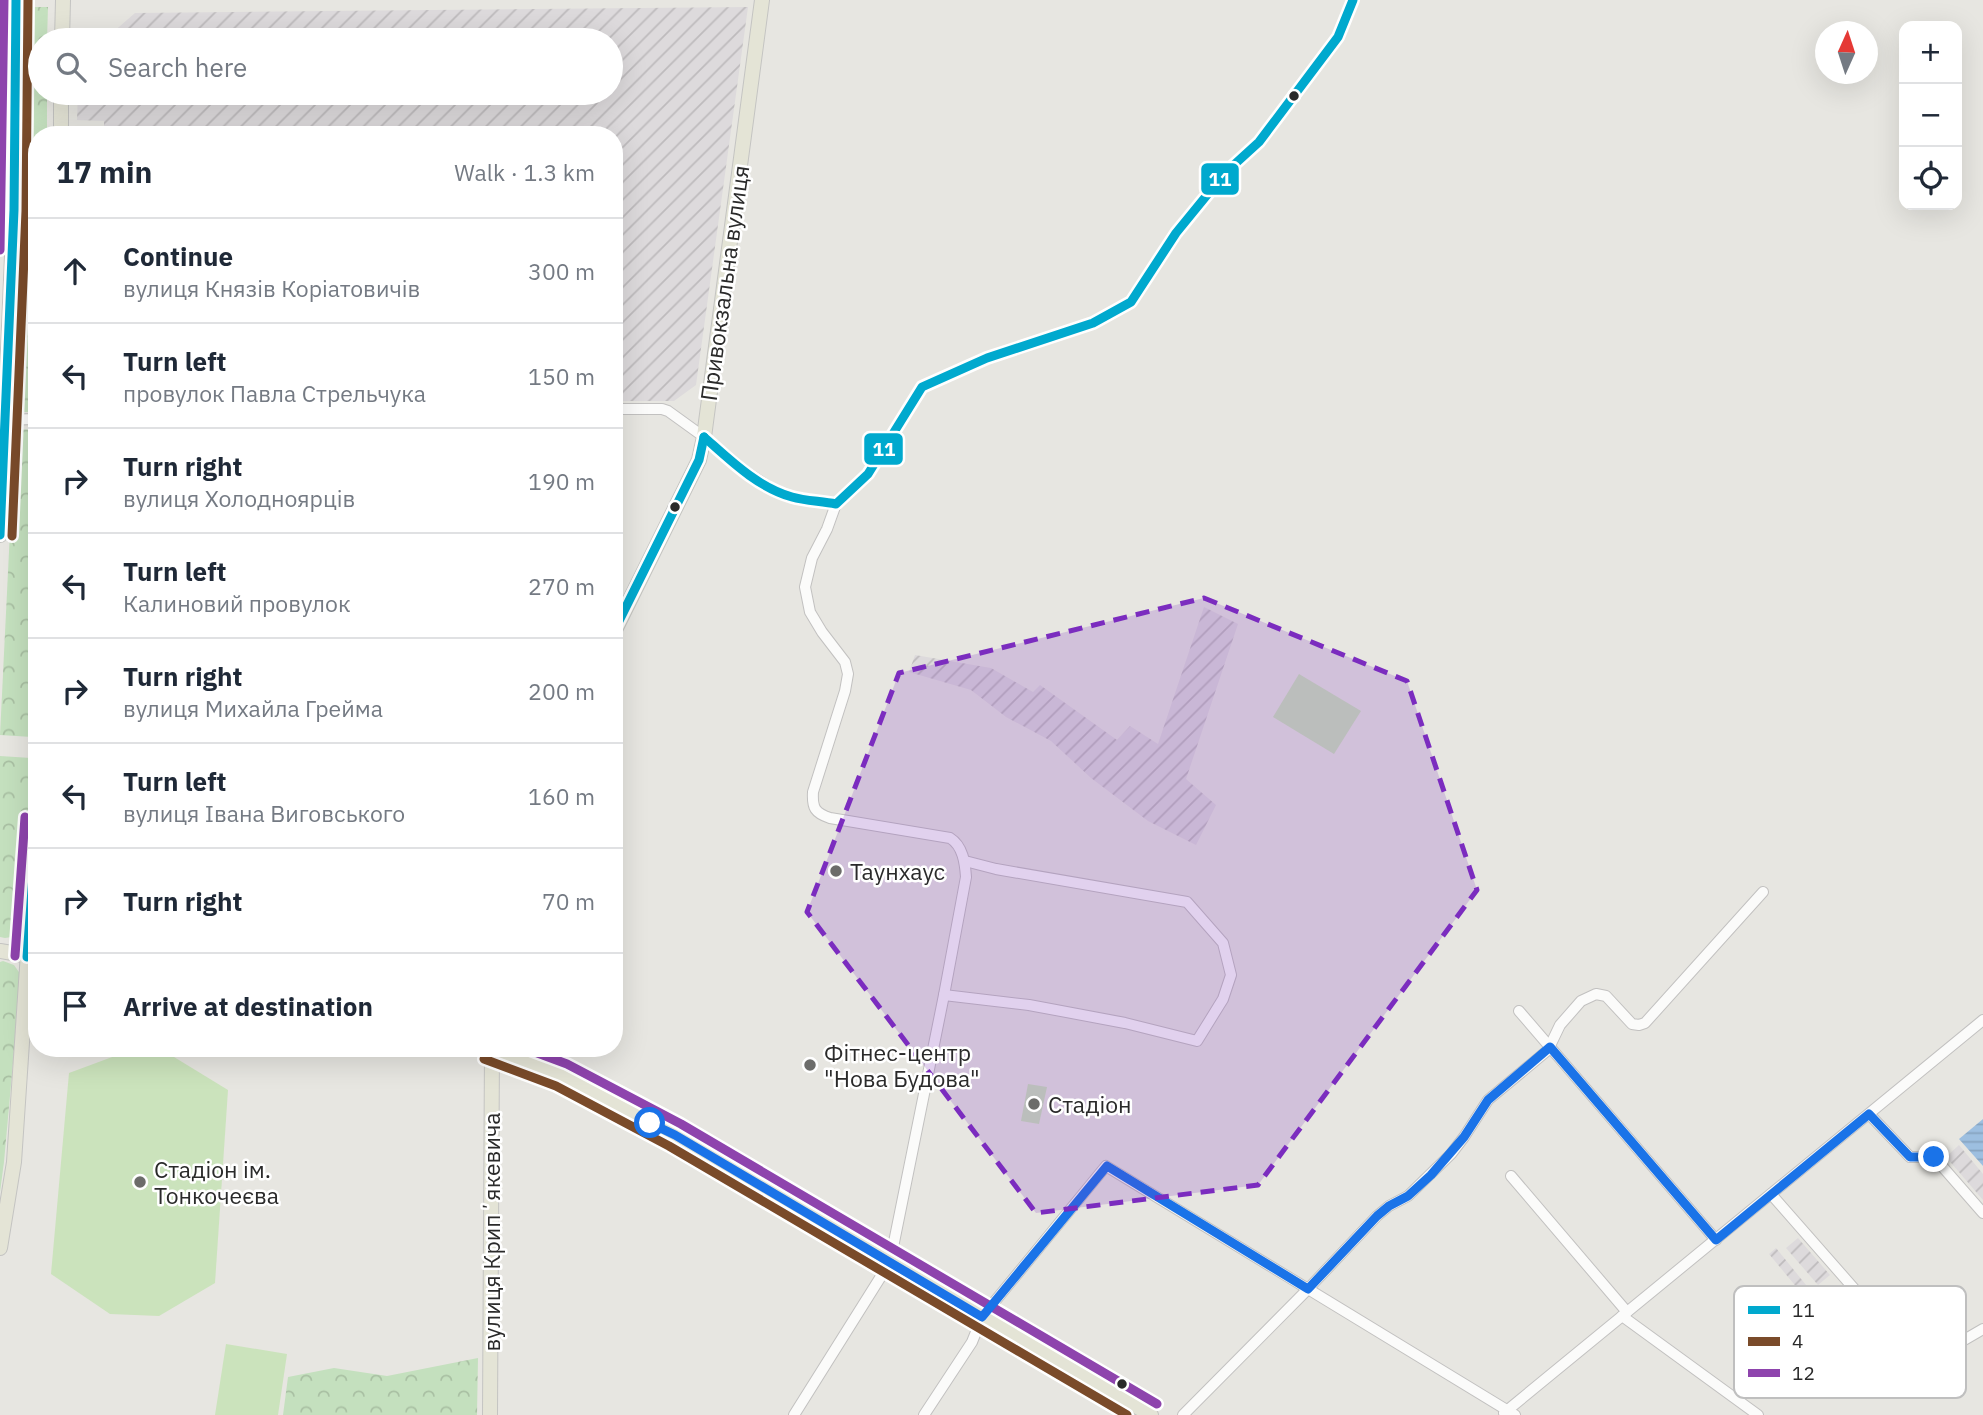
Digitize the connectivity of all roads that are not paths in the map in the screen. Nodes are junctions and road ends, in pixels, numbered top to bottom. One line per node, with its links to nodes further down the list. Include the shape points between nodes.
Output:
1 (16, 0): 8 (main road)
2 (63, 0): 5 (main road)
3 (762, 0): 12 (main road, Привокзальна вулиця)
4 (1353, 0): 13 (street, via 1338,37 1259,142 1225,173 1177,233 1131,302 1093,323 987,358 922,387 868,474)
5 (62, 28)
6 (61, 105): 7 (main road)
7 (61, 126)
8 (7, 210): 11 (main road)
9 (623, 409): 12 (street, via 662,409)
10 (28, 419): 11 (street)
11 (3, 420): 14 (main road)
12 (704, 437): 13 (street, via 778,492); 15 (main road, Привокзальна вулиця, via 699,460)
13 (836, 504): 16 (street, via 812,558 805,587 810,612 845,662 848,674 813,792 813,806 830,818 950,838)
14 (0, 535)
15 (623, 614)
16 (965, 861): 22 (street); 22 (street, via 1187,902 1223,943 1231,975 1223,999 1197,1041 1029,1005)
17 (1763, 892): 26 (street, via 1648,1022 1632,1024 1611,999 1596,993 1565,1018)
18 (0, 951): 19 (main road)
19 (28, 956)
20 (28, 958): 21 (main road)
21 (0, 961)
22 (944, 995): 35 (street)
23 (28, 1002): 34 (main road, via 14,1161)
24 (1519, 1011): 26 (street)
25 (1983, 1020): 29 (street)
26 (1550, 1047): 33 (street); 37 (street, via 1488,1100 1451,1154 1408,1196 1377,1216)
27 (490, 1057): 45 (main road, вулиця Крипʼякевича)
28 (512, 1057): 35 (main road, via 561,1075 675,1135)
29 (1869, 1114): 31 (street); 32 (street, via 1910,1157 1934,1157)
30 (1511, 1176): 38 (street)
31 (1771, 1194): 33 (street); 36 (street)
32 (1983, 1213)
33 (1716, 1240): 38 (street)
34 (0, 1248)
35 (890, 1262): 39 (main road); 46 (street)
36 (1852, 1286)
37 (1308, 1289): 39 (street, via 1107,1166); 44 (street); 49 (street)
38 (1625, 1314): 42 (street); 44 (street)
39 (982, 1317): 47 (street, via 972,1342); 48 (main road)
40 (1983, 1329): 41 (street)
41 (1966, 1339)
42 (1734, 1397)
43 (1736, 1398): 50 (street)
44 (1508, 1414)
45 (490, 1415)
46 (794, 1415)
47 (924, 1415)
48 (1151, 1415)
49 (1183, 1415)
50 (1758, 1415)

